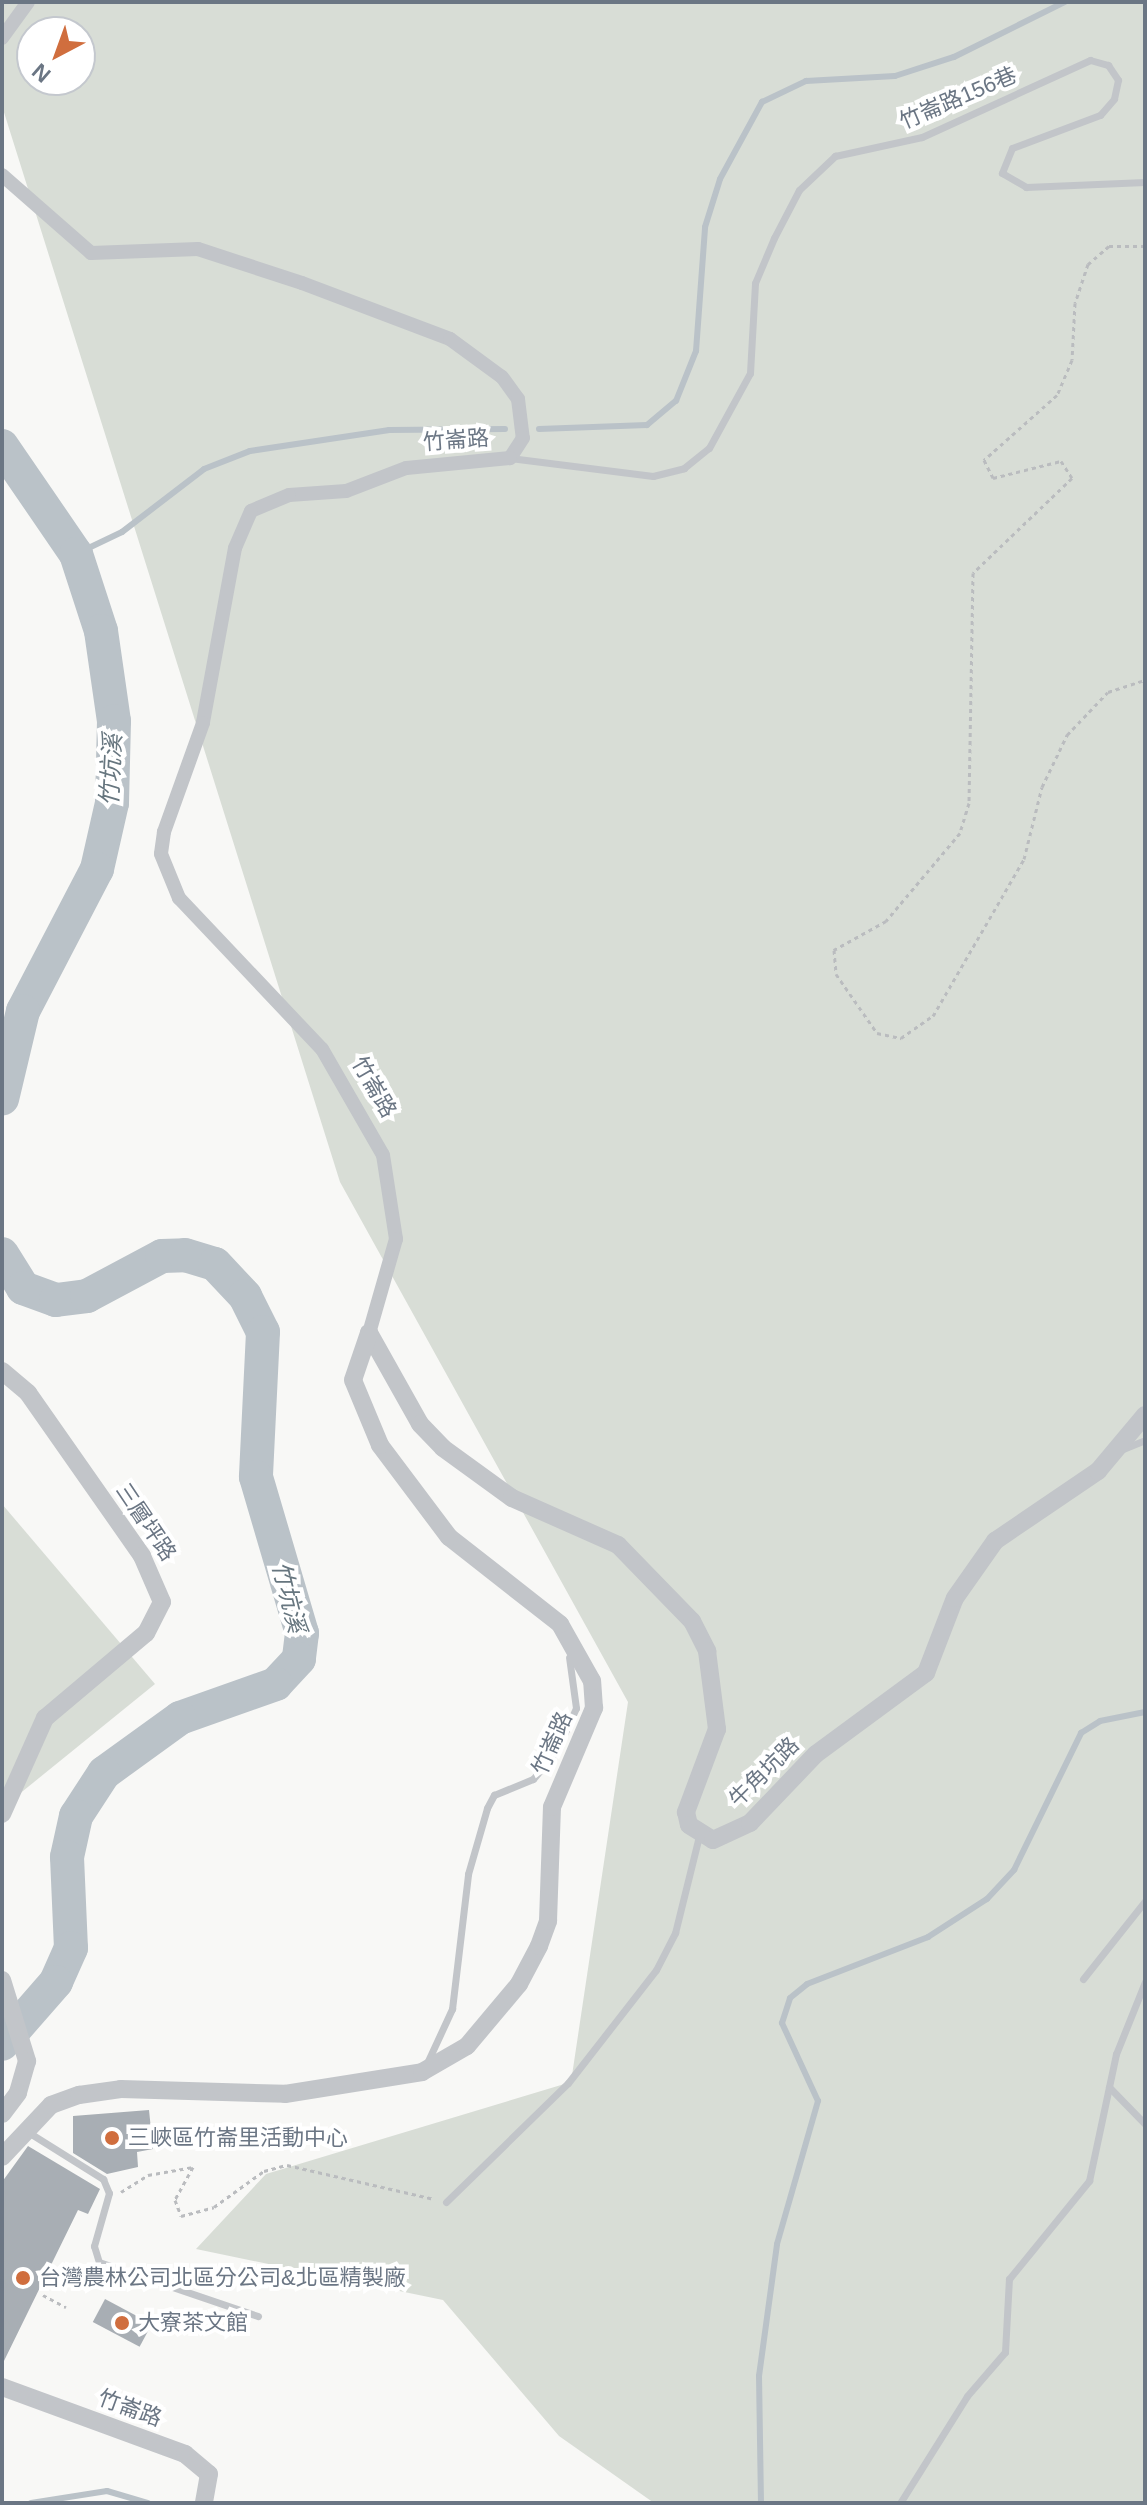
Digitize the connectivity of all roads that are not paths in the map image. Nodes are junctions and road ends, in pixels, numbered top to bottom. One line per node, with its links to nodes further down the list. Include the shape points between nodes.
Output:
1 (28, 2): 2 (street)
2 (2, 38)
3 (2, 175): 5 (street, 竹崙路, via 91,253 198,249 450,339 502,377 518,399 523,438)
4 (1145, 182): 5 (lane, 竹崙路156巷, via 1026,187 1002,173 1012,148 1100,115 1114,99 1118,80 1108,65 1090,60 922,137 835,156 799,190 774,238 755,283 750,373 709,448 684,468 653,476)
5 (510, 458): 6 (street, 竹崙路, via 406,468 346,491 289,495 251,511 232,559 203,723 164,832 161,854 179,898 322,1049 383,1155 396,1239)
6 (369, 1333): 11 (street, 竹崙路, via 353,1380 399,1476 449,1537); 13 (street, 牛角坑路, via 420,1424 443,1448 512,1498 618,1545 692,1621 707,1651 717,1729 686,1812)
7 (2, 1371): 12 (street, 三層坪路, via 28,1393 142,1556 162,1602 146,1633 45,1718)
8 (1145, 1415): 10 (street, 牛角坑路)
9 (1145, 1440): 10 (lane)
10 (1117, 1451): 13 (street, 牛角坑路, via 995,1541 955,1598 926,1673 905,1693 816,1754 750,1823 728,1838)
11 (551, 1618): 18 (lane, via 574,1670 576,1708 545,1767 490,1800 468,1874 452,2009); 18 (street, 竹崙路, via 577,1647 594,1708 552,1807 548,1921 519,1984 467,2046)
12 (2, 1814)
13 (699, 1836): 24 (lane, via 675,1933 656,1970 568,2083)
14 (1145, 1901): 15 (lane)
15 (1083, 1979)
16 (2, 1980): 20 (street, via 23,2047 24,2077)
17 (1145, 1982): 19 (lane)
18 (422, 2072): 22 (street, 竹崙路, via 285,2094 121,2089 51,2105)
19 (1109, 2087): 21 (lane); 28 (lane, via 1089,2181 1004,2289 1005,2352 967,2396)
20 (2, 2114)
21 (1145, 2124)
22 (23, 2128): 23 (street, 竹崙路); 25 (lane, via 103,2179 109,2193 94,2246 99,2262)
23 (2, 2157)
24 (446, 2202)
25 (258, 2316)
26 (2, 2387): 27 (street, 竹崙路, via 185,2454 209,2474)
27 (204, 2502)
28 (900, 2503)

